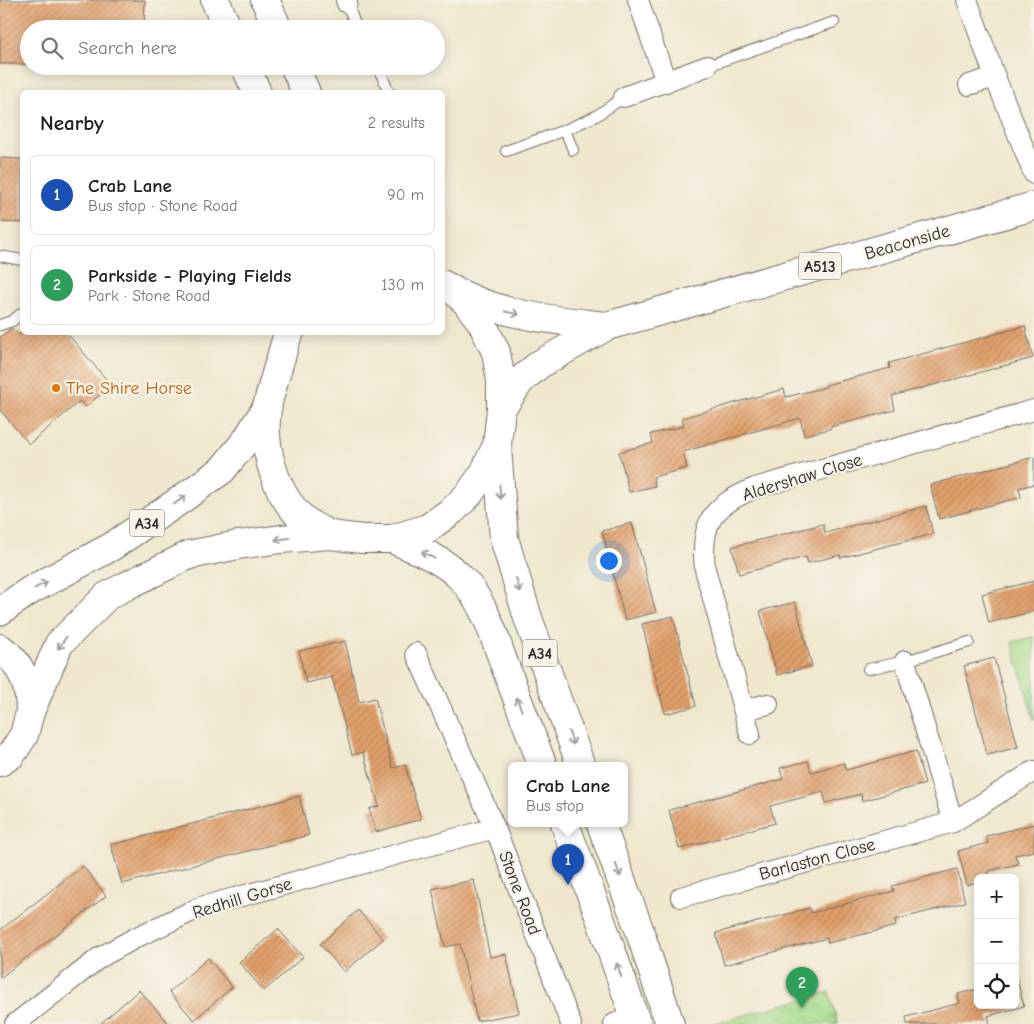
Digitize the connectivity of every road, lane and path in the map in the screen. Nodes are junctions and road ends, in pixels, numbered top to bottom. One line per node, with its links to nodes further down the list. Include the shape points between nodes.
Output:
1 (216, 0): 6 (highway)
2 (265, 0): 7 (highway)
3 (638, 0): 15 (street)
4 (967, 0): 14 (street)
5 (347, 2): 8 (lane)
6 (224, 20)
7 (274, 20)
8 (354, 20)
9 (834, 22): 10 (lane)
10 (707, 66): 15 (street)
11 (249, 75): 17 (highway)
12 (298, 75): 18 (highway)
13 (381, 75): 19 (lane)
14 (995, 76): 16 (street); 24 (street)
15 (666, 82): 20 (street)
16 (969, 85)
17 (256, 90)
18 (305, 90)
19 (388, 90)
20 (624, 97): 21 (lane, via 596,116)
21 (565, 130): 22 (lane); 23 (lane)
22 (573, 150)
23 (506, 152)
24 (1034, 174)
25 (1034, 206): 31 (highway, Beaconside / A513)
26 (0, 256): 27 (lane)
27 (20, 260)
28 (448, 287): 31 (highway, Beaconside / A513, one-way to 31, via 481,304 504,311); 34 (highway, via 481,321 496,352)
29 (20, 315): 30 (lane)
30 (0, 325)
31 (607, 326): 34 (highway, Beaconside / A513, via 540,364 521,380)
32 (288, 335): 33 (highway)
33 (268, 405): 37 (highway, via 266,442 272,470 282,491 294,510 312,526); 39 (highway, A34, one-way to 33, via 111,547 222,470)
34 (501, 408): 36 (highway)
35 (1034, 410): 46 (street, Aldershaw Close, via 755,488 718,508 707,524 703,548 705,569)
36 (497, 445): 38 (highway, via 484,473 454,510 428,528); 51 (highway, A34, one-way to 51, via 504,538 528,618)
37 (330, 534): 38 (highway); 47 (highway, one-way to 47, via 273,540 189,556 107,596 60,644)
38 (392, 539): 50 (highway, A34, one-way to 38, via 488,622 474,594 461,577 438,560)
39 (0, 610)
40 (969, 642): 43 (lane)
41 (0, 648): 47 (highway, via 21,671 30,697)
42 (416, 653): 56 (street, Stone Road)
43 (905, 660): 44 (lane); 53 (street)
44 (868, 669)
45 (768, 704): 46 (street)
46 (744, 710): 48 (street, Aldershaw Close)
47 (30, 712): 49 (highway, via 24,735 10,755)
48 (750, 734)
49 (0, 762)
50 (541, 762)
51 (580, 762)
52 (1034, 771): 53 (street, Barlaston Close)
53 (953, 822): 57 (street, Barlaston Close)
54 (565, 827): 58 (highway, one-way to 54)
55 (602, 827): 61 (highway, one-way to 61)
56 (495, 828): 59 (street, Redhill Gorse, via 202,907 99,958); 60 (street, Stone Road)
57 (681, 897)
58 (629, 1021)
59 (15, 1024)
60 (571, 1024)
61 (670, 1024)

